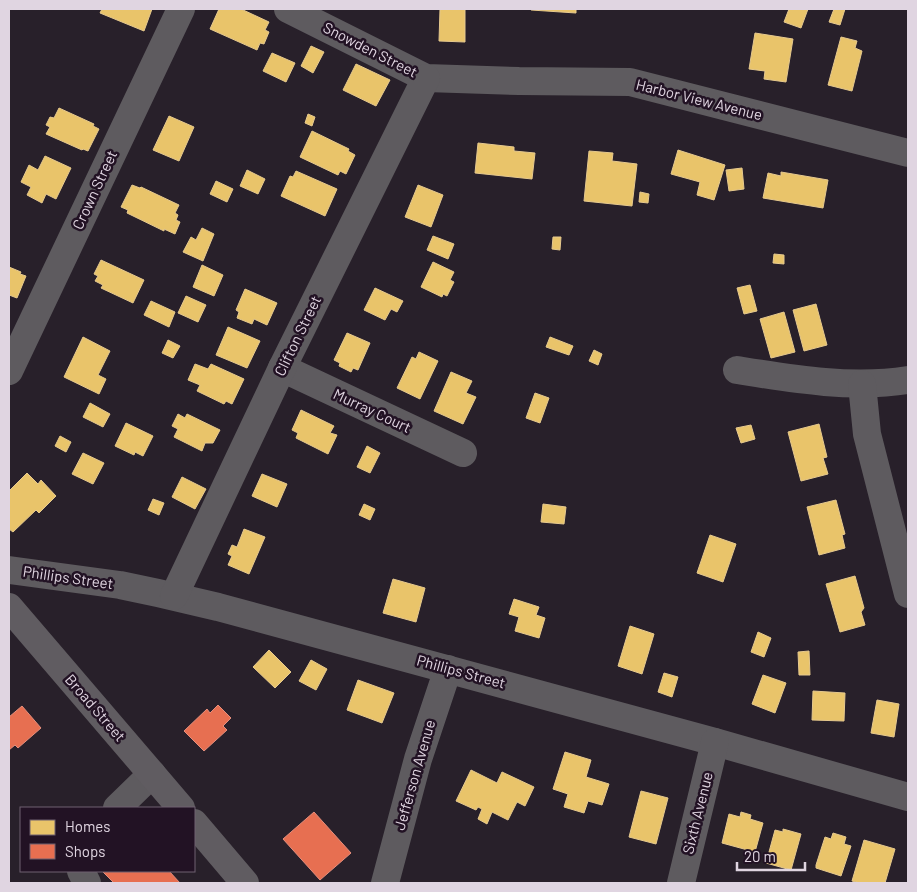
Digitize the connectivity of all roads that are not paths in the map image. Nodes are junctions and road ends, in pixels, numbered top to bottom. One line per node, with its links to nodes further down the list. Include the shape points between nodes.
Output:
1 (181, 9): 7 (street, Crown Street)
2 (288, 9): 3 (street, Snowden Street)
3 (426, 78): 4 (street, Harbor View Avenue, via 630,82); 5 (street, Clifton Street)
4 (908, 153)
5 (282, 368): 10 (street, Murray Court); 13 (street, Clifton Street)
6 (737, 370): 9 (street)
7 (9, 371)
8 (908, 380): 9 (street)
9 (862, 384): 12 (street, via 867,434)
10 (463, 453)
11 (9, 570): 13 (street, Phillips Street)
12 (908, 594)
13 (174, 596): 15 (street, Phillips Street)
14 (9, 607): 17 (main road, Broad Street)
15 (448, 669): 16 (street, Phillips Street); 23 (street, Jefferson Avenue, via 418,759)
16 (715, 742): 18 (street, Phillips Street); 24 (street, Sixth Avenue)
17 (152, 774): 19 (street); 20 (main road, Broad Street)
18 (908, 797)
19 (117, 807)
20 (180, 807)
21 (195, 824): 22 (main road)
22 (244, 883)
23 (385, 883)
24 (681, 883)

